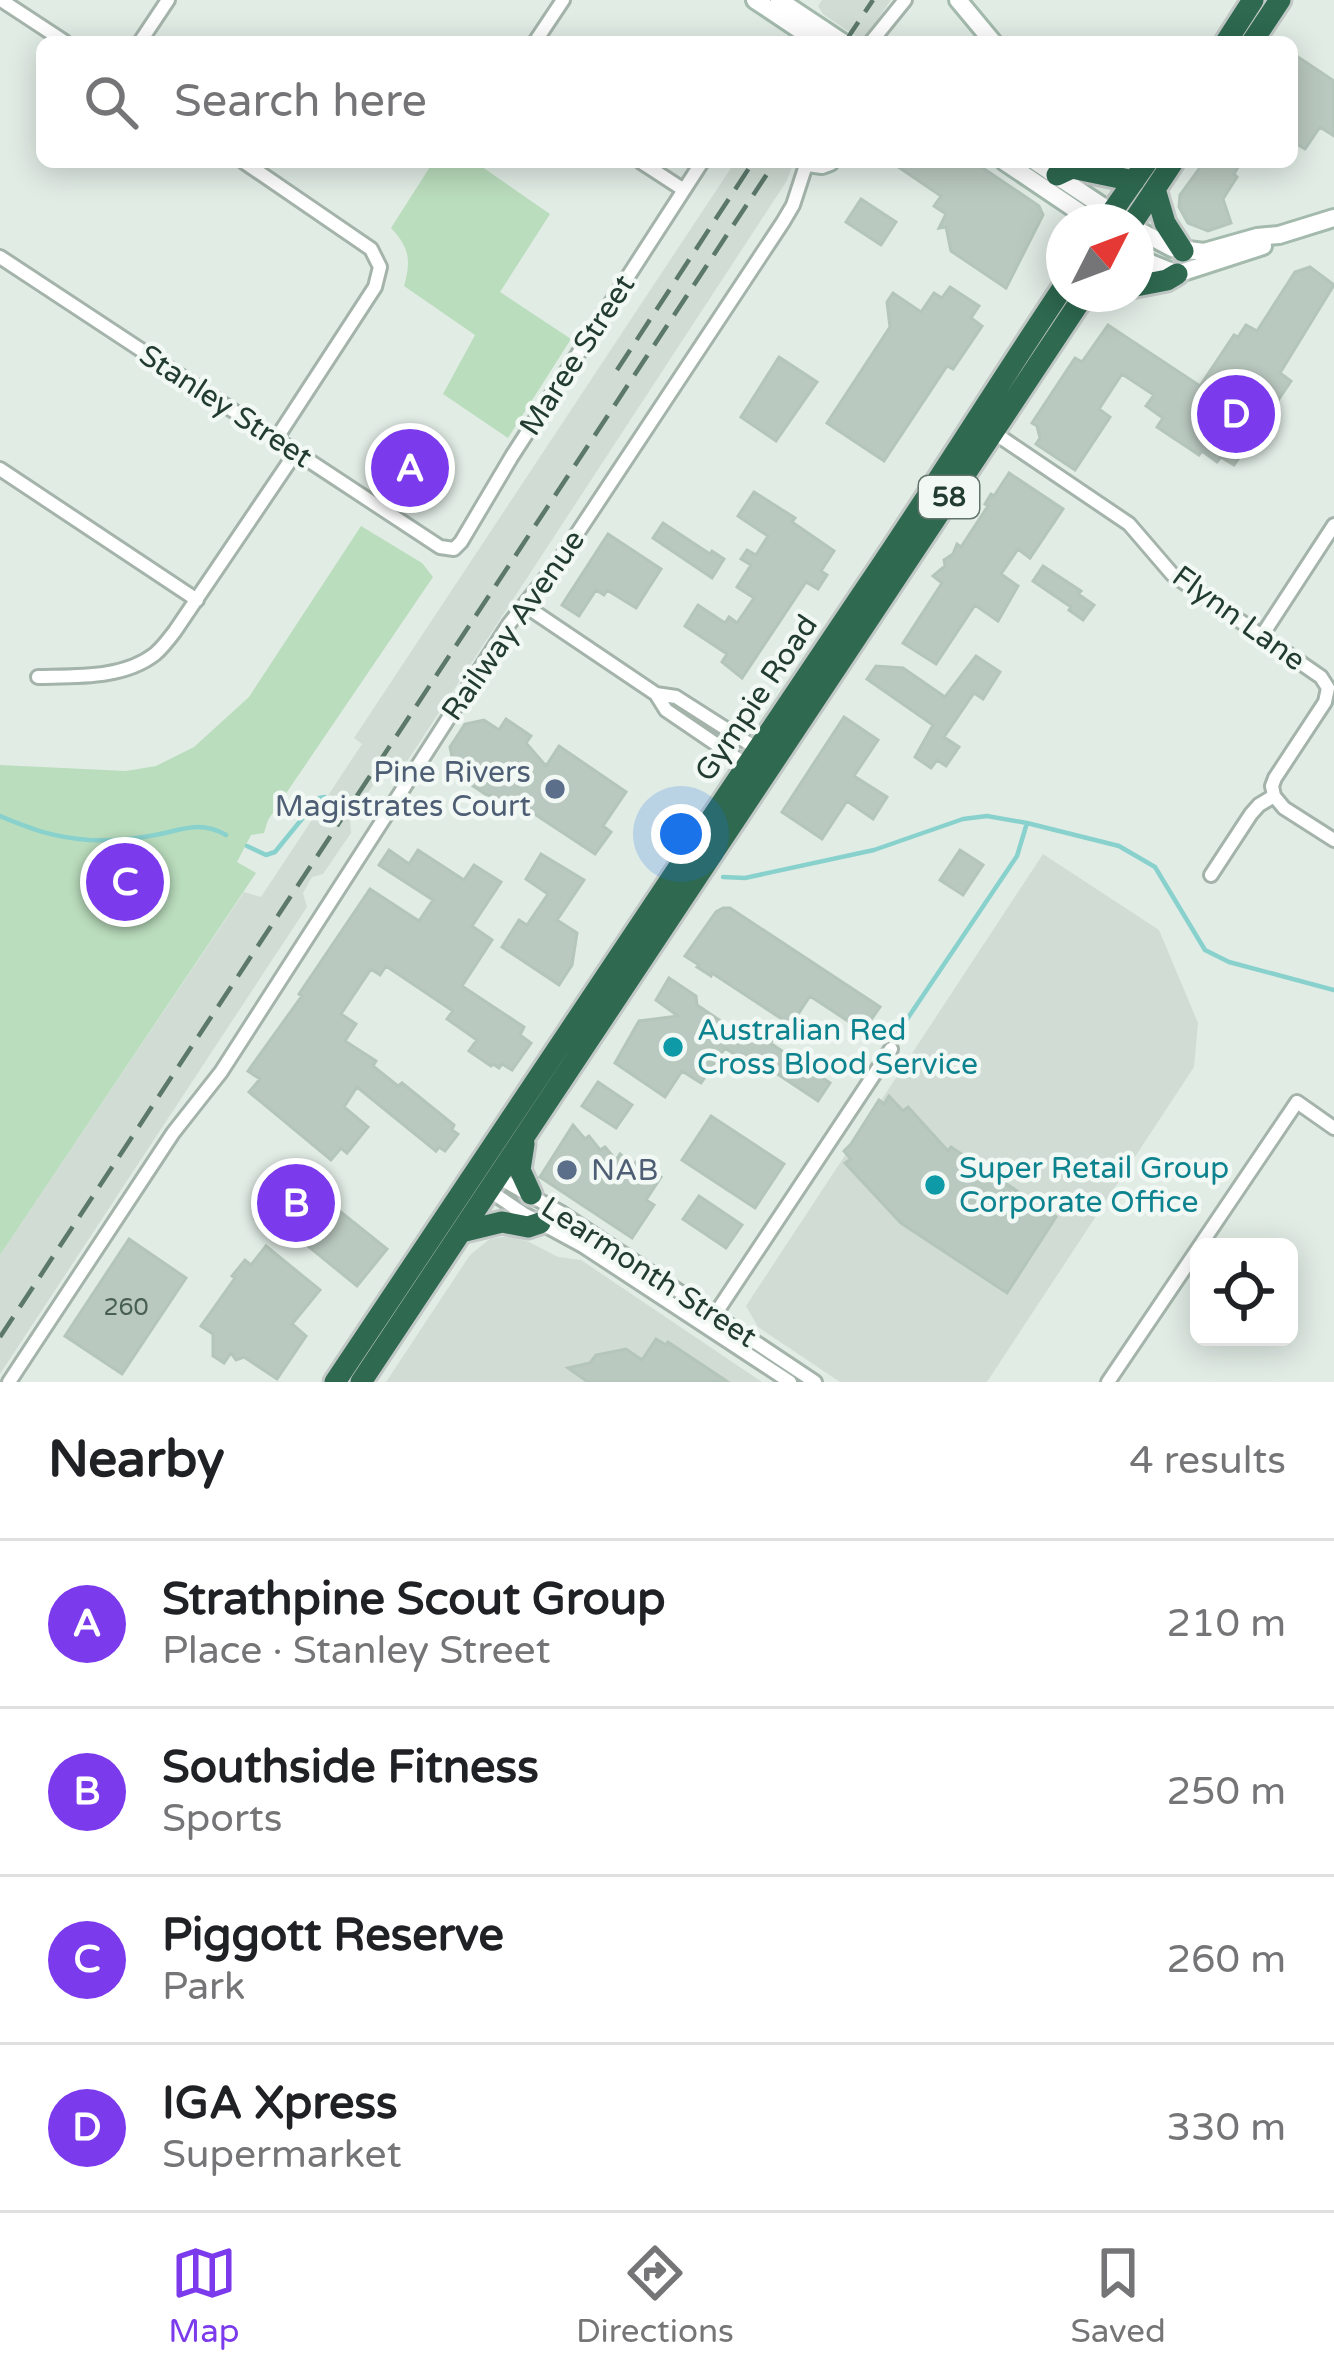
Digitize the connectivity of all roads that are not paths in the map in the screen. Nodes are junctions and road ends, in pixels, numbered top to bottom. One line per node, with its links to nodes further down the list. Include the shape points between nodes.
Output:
1 (1, 0): 10 (street)
2 (168, 0): 11 (street)
3 (563, 0): 12 (street)
4 (755, 0): 13 (main road)
5 (778, 0): 14 (main road)
6 (905, 0): 15 (street)
7 (958, 0): 16 (main road)
8 (1253, 0): 17 (highway)
9 (1280, 0): 18 (highway)
10 (56, 36)
11 (144, 36)
12 (539, 36)
13 (816, 36)
14 (817, 36)
15 (877, 36)
16 (989, 36)
17 (1230, 36)
18 (1256, 36)
19 (253, 168): 42 (street, via 371,249 380,267)
20 (650, 168): 27 (street)
21 (698, 168): 27 (street, Maree Street)
22 (805, 168): 48 (street, Railway Avenue, via 783,222)
23 (1016, 168): 28 (main road)
24 (1045, 168): 25 (main road)
25 (1057, 176): 26 (highway, via 1072,168); 29 (main road)
26 (1145, 177): 30 (highway); 34 (highway)
27 (684, 190): 46 (street, Maree Street)
28 (1085, 204)
29 (1095, 204)
30 (1128, 204)
31 (1334, 218): 32 (main road)
32 (1279, 235): 34 (main road); 37 (main road)
33 (1154, 240): 34 (main road)
34 (1183, 251)
35 (0, 257): 42 (street, Stanley Street)
36 (1154, 265): 37 (main road)
37 (1177, 274): 38 (highway)
38 (1154, 283)
39 (1064, 312): 51 (highway, Gympie Road / 58, via 862,596)
40 (1066, 312): 41 (highway, Gympie Road / 58)
41 (993, 432): 49 (street, Flynn Lane, via 1129,524 1172,574); 51 (highway, Gympie Road / 58)
42 (276, 439): 43 (street, Stanley Street)
43 (296, 452): 46 (street, Stanley Street); 47 (street)
44 (0, 469): 47 (street)
45 (1332, 532): 49 (street)
46 (454, 549)
47 (197, 600): 50 (street, via 153,656 96,676)
48 (524, 604): 51 (street, via 656,694 666,710); 66 (street, Railway Avenue)
49 (1261, 637): 52 (street, Flynn Lane, via 1328,688 1275,778)
50 (38, 677)
51 (760, 762): 57 (highway, Gympie Road / 58); 58 (highway, Gympie Road / 58)
52 (1274, 796): 53 (street); 54 (street, via 1251,814)
53 (1334, 840)
54 (1211, 875)
55 (891, 1049): 64 (street)
56 (1334, 1128): 71 (street, via 1297,1102)
57 (523, 1137): 58 (highway, Gympie Road / 58); 59 (highway, via 520,1170)
58 (485, 1178): 59 (street, Learmonth Street); 60 (street, Learmonth Street); 61 (highway, Gympie Road / 58); 67 (highway, Gympie Road / 58)
59 (531, 1194): 62 (street, Learmonth Street)
60 (540, 1223): 61 (highway); 63 (street, Learmonth Street)
61 (460, 1232): 68 (highway, Gympie Road / 58)
62 (657, 1276): 63 (street); 64 (street, Learmonth Street)
63 (650, 1289): 65 (street, Learmonth Street)
64 (715, 1314): 65 (street); 70 (street, Learmonth Street)
65 (706, 1328): 69 (street, Learmonth Street)
66 (9, 1382)
67 (334, 1382)
68 (361, 1382)
69 (790, 1382)
70 (815, 1382)
71 (1108, 1382)

